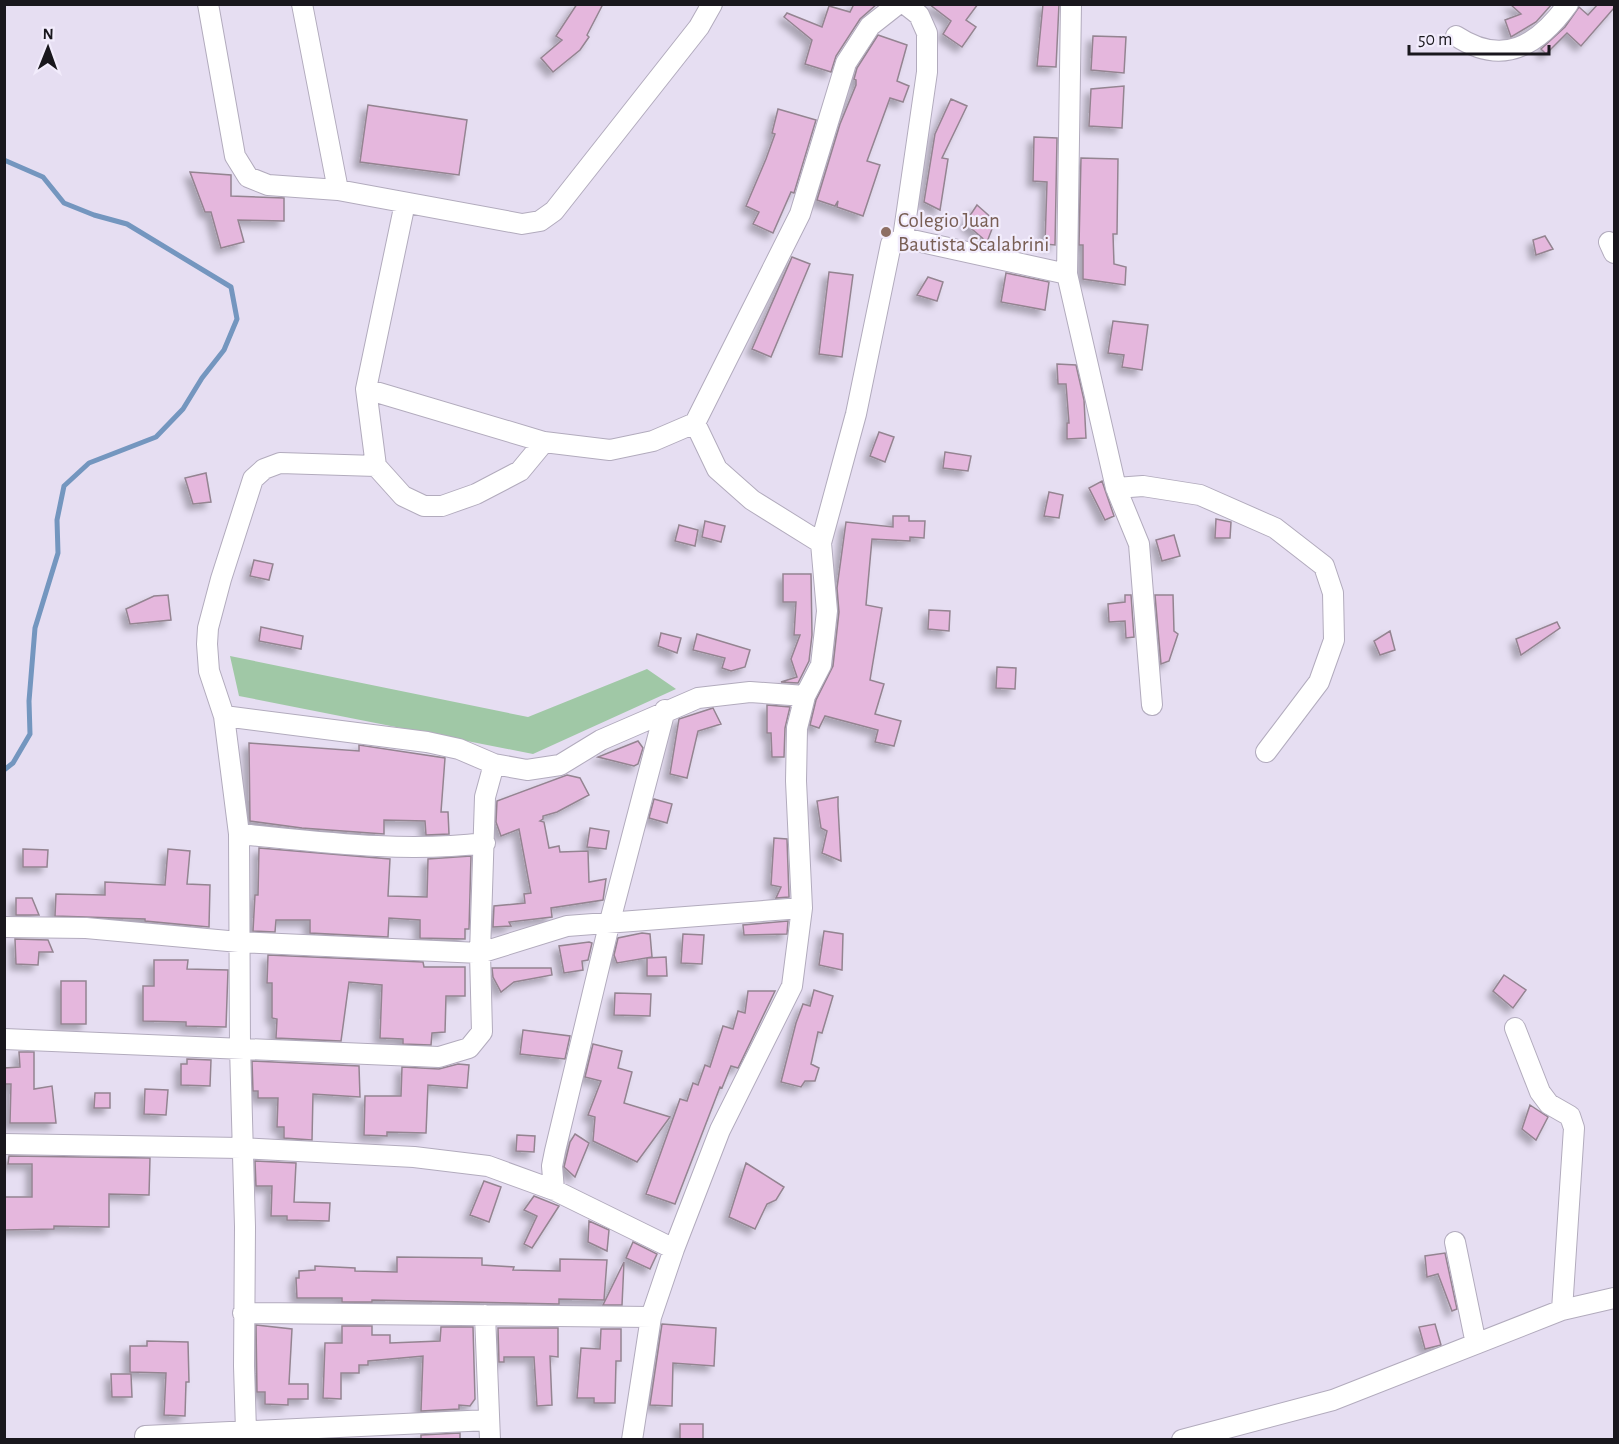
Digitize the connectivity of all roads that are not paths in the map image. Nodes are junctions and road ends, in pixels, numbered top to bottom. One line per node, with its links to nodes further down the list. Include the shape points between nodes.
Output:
1 (208, 4): 9 (street, via 235,156 248,177 268,185)
2 (302, 4): 9 (street)
3 (712, 4): 10 (street, via 699,27 554,211 540,221 522,224)
4 (898, 4): 14 (street, via 870,26 846,63 800,214)
5 (905, 4): 11 (street, via 919,15 927,33 927,72)
6 (1071, 4): 12 (street)
7 (1568, 4): 8 (street, via 1539,38 1506,52 1473,47)
8 (1456, 36)
9 (338, 190): 10 (street)
10 (405, 203): 13 (street)
11 (903, 238): 12 (street); 18 (street, via 891,244 856,414)
12 (1067, 274): 17 (street)
13 (366, 390): 15 (street); 16 (street)
14 (695, 423): 15 (street, via 653,441 610,450); 18 (street, via 717,469 752,500)
15 (544, 442): 16 (street, via 520,471 442,506 424,506 403,496)
16 (376, 466): 22 (street, via 280,464 264,469 254,479 208,628 209,671)
17 (1116, 488): 20 (street, via 1140,544); 23 (street, via 1143,486 1200,495 1275,528 1324,566 1333,593 1334,640 1319,682)
18 (820, 543): 19 (street, via 827,611 821,665)
19 (805, 696): 21 (street, via 750,692 698,698); 27 (street, via 797,728)
20 (1152, 705)
21 (665, 710): 24 (street, via 601,740 560,765 527,770); 28 (street)
22 (224, 716): 24 (street, via 428,742 459,749); 25 (street)
23 (1266, 752)
24 (494, 764): 26 (street, via 485,797)
25 (239, 834): 26 (street, via 368,847 442,848); 30 (street)
26 (485, 843): 31 (street)
27 (802, 908): 28 (street); 39 (street, via 792,986 720,1130)
28 (610, 921): 31 (street, via 567,926); 37 (street, via 555,1151)
29 (4, 927): 30 (street, via 86,928)
30 (238, 942): 31 (street); 34 (street)
31 (480, 953): 34 (street, via 482,1032 469,1048 439,1057)
32 (1515, 1028): 41 (street, via 1540,1092 1549,1104 1570,1116 1574,1128)
33 (4, 1039): 34 (street)
34 (240, 1047): 36 (street)
35 (4, 1144): 36 (street)
36 (241, 1148): 37 (street, via 414,1157 488,1166); 42 (street, via 245,1227)
37 (554, 1190): 39 (street)
38 (1455, 1242): 45 (street)
39 (674, 1249): 44 (street)
40 (1614, 1298): 41 (street)
41 (1562, 1310): 45 (street)
42 (243, 1313): 43 (street); 47 (street)
43 (485, 1316): 44 (street); 46 (street)
44 (651, 1317): 50 (street)
45 (1476, 1344): 51 (street, via 1333,1400)
46 (490, 1430): 48 (street)
47 (246, 1431): 48 (street); 49 (street)
48 (379, 1432)
49 (145, 1436)
50 (632, 1440)
51 (1182, 1440)

